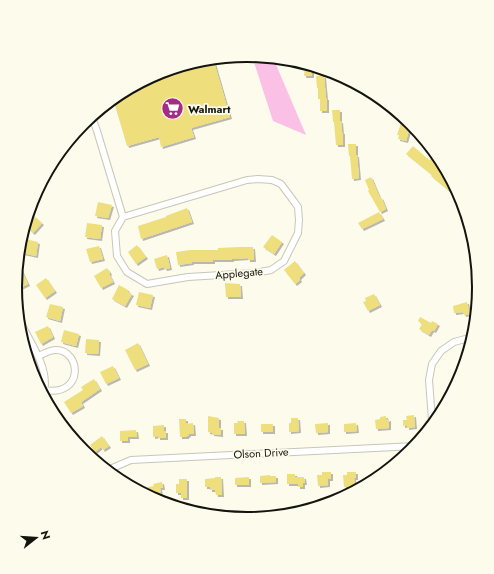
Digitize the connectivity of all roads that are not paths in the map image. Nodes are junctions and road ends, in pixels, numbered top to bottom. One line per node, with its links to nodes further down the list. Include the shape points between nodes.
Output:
1 (94, 123): 2 (street)
2 (124, 217): 2 (street, Applegate, via 247,180 258,179 281,184 298,207 299,220 298,233 284,261 271,270 188,277 147,284 127,272 117,256 115,231)
3 (27, 335): 5 (street)
4 (466, 339): 8 (street, via 454,342 441,351 432,364 429,380)
5 (38, 356): 6 (street, via 44,373); 7 (street, via 54,350 60,351 68,355 75,368 70,385 57,391)
6 (44, 385)
7 (47, 391)
8 (432, 416)
9 (405, 446): 10 (street, Olson Drive, via 131,460)
10 (113, 468)

